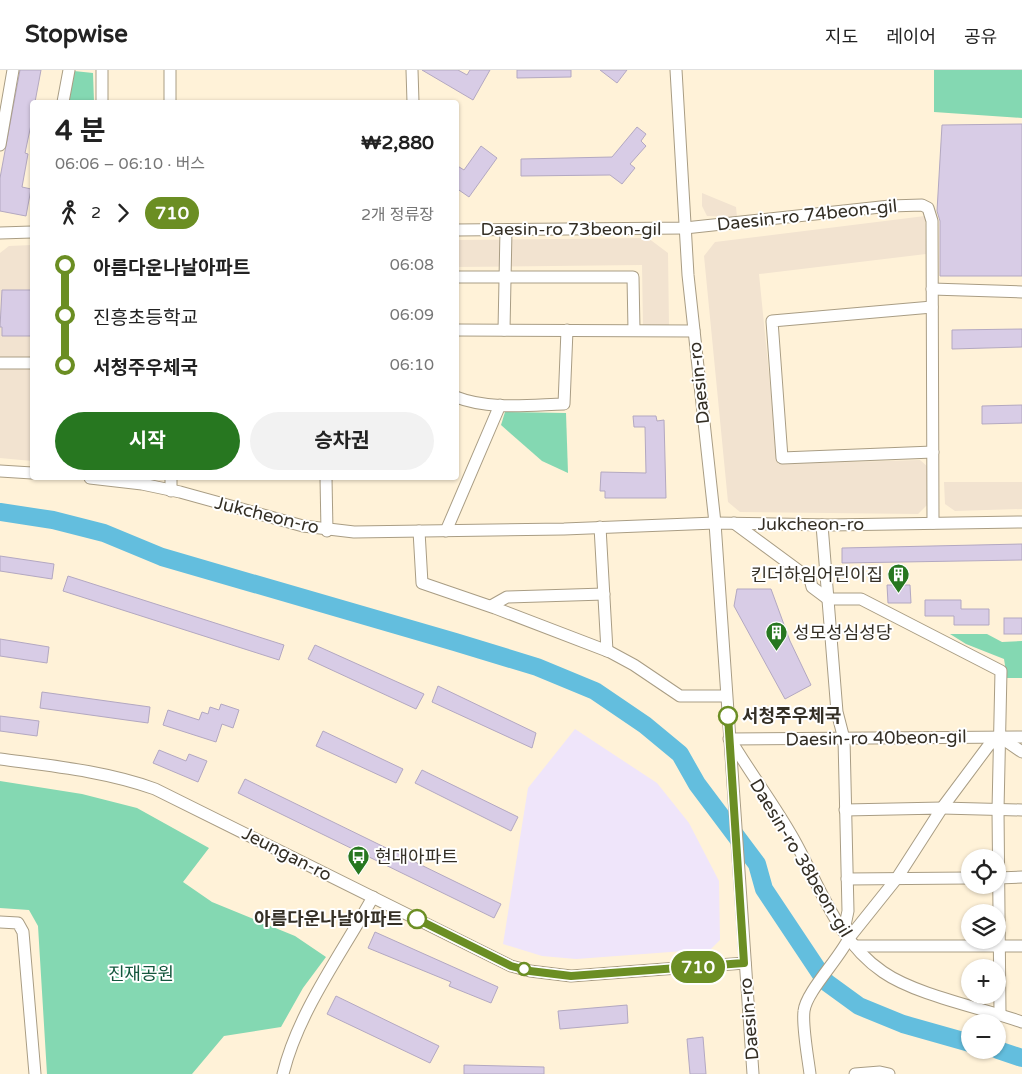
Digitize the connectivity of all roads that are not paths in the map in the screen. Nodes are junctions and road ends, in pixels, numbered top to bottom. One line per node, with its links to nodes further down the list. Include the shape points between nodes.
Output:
1 (13, 70): 7 (street)
2 (69, 70): 8 (street)
3 (102, 70): 9 (street)
4 (170, 70): 10 (street)
5 (412, 70): 11 (street)
6 (676, 70): 13 (street, Daesin-ro)
7 (4, 100): 12 (street)
8 (63, 100)
9 (102, 100)
10 (170, 100)
11 (412, 100)
12 (0, 145)
13 (685, 228): 15 (street, Daesin-ro 73beon-gil); 20 (street, Daesin-ro 74beon-gil, via 922,204 928,208 932,221); 27 (street, Daesin-ro)
14 (459, 230): 15 (street, Daesin-ro 73beon-gil)
15 (506, 230): 19 (street)
16 (30, 232): 17 (street)
17 (0, 233)
18 (459, 277): 19 (street)
19 (505, 277): 24 (street); 26 (street, via 634,278)
20 (932, 289): 21 (street); 22 (street)
21 (1022, 292)
22 (932, 307): 32 (street); 32 (street, via 772,321 782,458)
23 (459, 330): 24 (street)
24 (504, 330): 25 (street)
25 (567, 330): 26 (street); 31 (street, via 564,404)
26 (634, 330): 27 (street)
27 (694, 331): 40 (street, Daesin-ro)
28 (0, 363): 29 (street)
29 (30, 363)
30 (459, 398): 31 (street, via 471,403)
31 (500, 405): 47 (street)
32 (933, 452): 42 (street)
33 (0, 471): 34 (street)
34 (30, 473)
35 (107, 480): 38 (street, Jukcheon-ro)
36 (171, 480): 38 (street)
37 (326, 480): 45 (street)
38 (171, 491): 45 (street, Jukcheon-ro)
39 (1022, 522): 42 (street, Jukcheon-ro)
40 (715, 523): 41 (street, Jukcheon-ro); 44 (street, Jukcheon-ro); 52 (street, Daesin-ro)
41 (734, 523): 43 (street, Jukcheon-ro); 49 (street, via 810,579 812,588)
42 (933, 523): 43 (street, Jukcheon-ro)
43 (822, 525): 49 (street)
44 (600, 528): 47 (street, Jukcheon-ro); 48 (street)
45 (328, 531): 46 (street, Jukcheon-ro)
46 (419, 531): 47 (street, Jukcheon-ro); 50 (street, via 422,583)
47 (446, 531)
48 (604, 594): 50 (street, via 507,597); 51 (street)
49 (828, 599): 53 (street, via 861,599 1001,671); 55 (street, via 837,712)
50 (491, 606): 51 (street)
51 (607, 651): 52 (street, via 680,696)
52 (726, 696): 56 (street, Daesin-ro)
53 (1000, 737): 54 (street, Daesin-ro 40beon-gil); 55 (street, Daesin-ro 40beon-gil); 57 (street); 59 (street, via 989,745); 61 (street)
54 (1022, 737)
55 (844, 739): 56 (street, Daesin-ro 40beon-gil); 60 (street)
56 (730, 742): 71 (street, Daesin-ro 38beon-gil, via 771,800); 76 (street, Daesin-ro)
57 (1022, 752)
58 (0, 759): 69 (street, Jeungan-ro, via 94,772 147,786)
59 (942, 808): 60 (street); 61 (street); 64 (street)
60 (845, 810): 68 (street)
61 (998, 810): 62 (street); 63 (street)
62 (1022, 810)
63 (998, 849)
64 (896, 878): 65 (street); 68 (street); 71 (street)
65 (961, 878)
66 (1006, 878): 67 (street)
67 (1022, 878)
68 (847, 879): 71 (street)
69 (373, 897): 76 (street, Jeungan-ro, via 511,966 530,971 571,976); 81 (street, via 304,1018 290,1048)
70 (0, 922): 80 (street, via 18,923 23,932)
71 (848, 941): 72 (street); 77 (street, Daesin-ro 38beon-gil, via 883,972 908,985); 83 (street, via 808,999 804,1012)
72 (961, 945)
73 (1006, 946): 74 (street)
74 (1022, 946)
75 (999, 949): 77 (street)
76 (744, 963): 82 (street, Daesin-ro)
77 (1000, 1014)
78 (1006, 1016): 79 (street, Daesin-ro 38beon-gil)
79 (1022, 1022)
80 (35, 1074)
81 (283, 1074)
82 (753, 1074)
83 (810, 1074)
84 (854, 1074): 85 (street)
85 (889, 1074)

